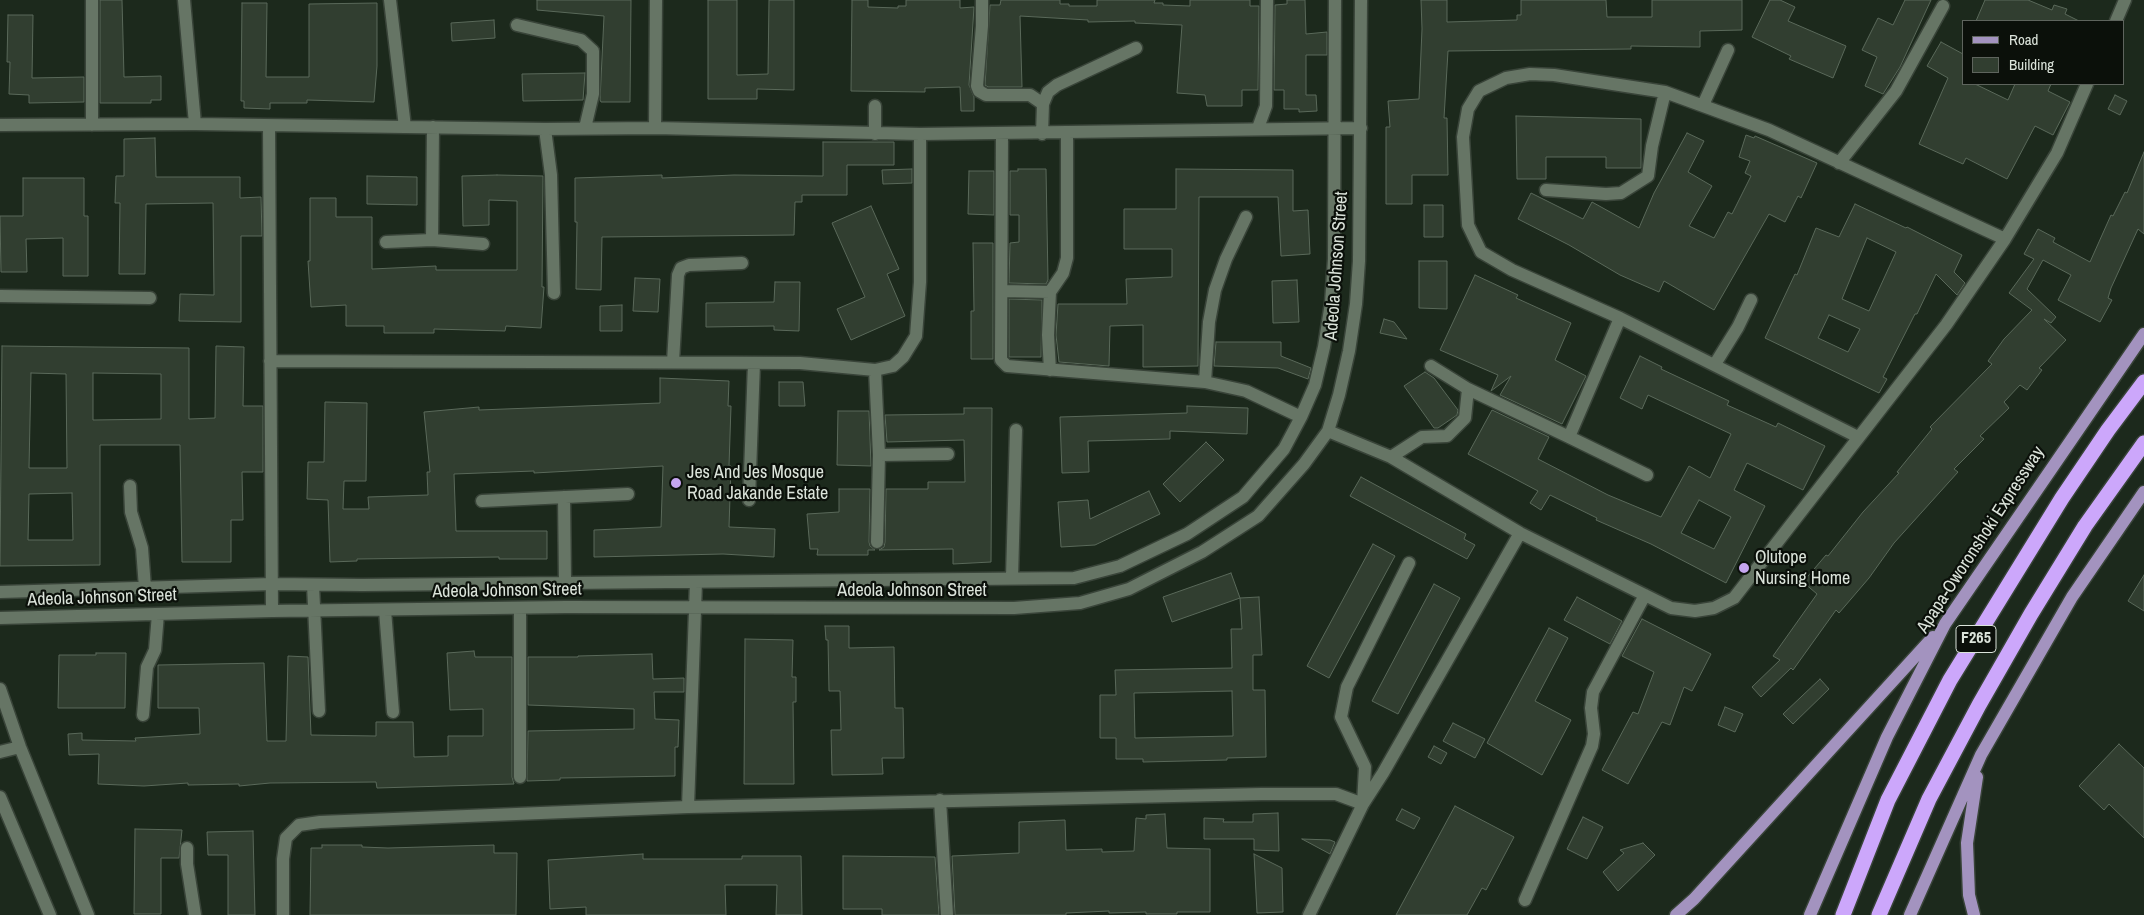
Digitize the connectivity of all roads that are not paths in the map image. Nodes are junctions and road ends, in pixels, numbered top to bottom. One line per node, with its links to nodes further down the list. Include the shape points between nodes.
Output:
1 (92, 0): 21 (street)
2 (184, 0): 20 (street)
3 (390, 0): 24 (street)
4 (656, 0): 27 (street)
5 (982, 0): 17 (street, via 977,86 986,95 1030,95)
6 (1268, 0): 28 (street, via 1266,106)
7 (1335, 0): 29 (street, Adeola Johnson Street)
8 (1361, 0): 30 (street, Adeola Johnson Street)
9 (2125, 0): 11 (street)
10 (1943, 6): 37 (street, via 1896,91)
11 (2116, 20)
12 (517, 25): 26 (street, via 581,40 593,51 593,94)
13 (1136, 48): 17 (street, via 1057,85 1048,92)
14 (1728, 50): 18 (street)
15 (2087, 85): 40 (street, via 2057,153)
16 (1666, 92): 18 (street); 38 (street, via 1648,176 1621,193); 51 (street, via 1530,74 1506,78 1479,91 1468,109 1463,136 1468,225 1481,252 1512,270)
17 (1043, 104): 36 (street)
18 (1703, 105): 37 (street, via 1769,130)
19 (875, 106): 33 (street)
20 (195, 124): 21 (street); 23 (street)
21 (92, 125): 22 (street)
22 (0, 126)
23 (269, 126): 24 (street); 53 (street)
24 (406, 127): 25 (street)
25 (433, 127): 31 (street); 41 (street)
26 (584, 128): 27 (street); 31 (street)
27 (655, 128): 33 (street)
28 (1258, 128): 29 (street); 32 (street)
29 (1336, 128): 30 (street); 63 (street, Adeola Johnson Street, via 1331,303 1315,385)
30 (1361, 128): 65 (street, Adeola Johnson Street, via 1356,304 1349,351)
31 (545, 129): 47 (street, via 551,175)
32 (1067, 133): 36 (street); 46 (street, via 1067,258 1063,273)
33 (875, 134): 34 (street)
34 (920, 134): 35 (street); 58 (street, via 920,282 916,336 893,366)
35 (1002, 134): 36 (street); 45 (street)
36 (1042, 134)
37 (1839, 163): 40 (street)
38 (1546, 190)
39 (1246, 218): 60 (street, via 1215,290 1209,322)
40 (2006, 239): 67 (street, via 1946,325)
41 (432, 240): 42 (street); 43 (street)
42 (386, 242)
43 (483, 244)
44 (742, 263): 54 (street, via 690,264 681,268)
45 (1003, 291): 46 (street); 59 (street, via 1001,360 1007,366)
46 (1050, 292): 59 (street)
47 (554, 293)
48 (0, 296): 49 (street)
49 (150, 298)
50 (1751, 300): 56 (street)
51 (1620, 318): 56 (street); 66 (street)
52 (2144, 334): 97 (main road, Apapa-Oworonshoki Expressway)
53 (270, 361): 54 (street); 85 (street)
54 (673, 362): 55 (street)
55 (754, 363): 58 (street, via 800,363); 77 (street)
56 (1715, 364): 67 (street)
57 (1432, 366): 62 (street)
58 (875, 370): 70 (street)
59 (1050, 370): 60 (street)
60 (1205, 382): 63 (street, via 1246,391)
61 (2144, 382): 121 (highway, F265, via 2062,498 1950,680 1888,800)
62 (1468, 389): 66 (street); 71 (street, via 1465,418 1447,436 1422,437)
63 (1301, 418): 82 (street, Adeola Johnson Street, via 1284,449 1242,497 1187,534 1120,566 1074,578)
64 (1016, 430): 82 (street)
65 (1328, 430): 71 (street); 91 (street, Adeola Johnson Street, via 1304,464 1258,516 1194,556 1129,589 1080,603 1014,608)
66 (1569, 437): 72 (street)
67 (1858, 437): 89 (street, via 1734,598 1714,608 1695,612 1671,608)
68 (2144, 443): 122 (highway, F265, via 2085,526 1979,705 1929,799)
69 (948, 454): 70 (street)
70 (880, 455): 80 (street)
71 (1391, 457): 79 (street)
72 (1647, 475)
73 (130, 486): 87 (street, via 131,512 142,548)
74 (2144, 492): 104 (main road, via 2072,596)
75 (628, 494): 76 (street)
76 (564, 497): 78 (street); 83 (street)
77 (749, 500)
78 (482, 501)
79 (1520, 533): 89 (street); 108 (street)
80 (877, 542)
81 (1409, 563): 108 (street, via 1348,687 1341,717 1365,767)
82 (1012, 578): 84 (street, Adeola Johnson Street)
83 (565, 582): 84 (street, Adeola Johnson Street); 86 (street, Adeola Johnson Street)
84 (696, 582): 91 (street)
85 (272, 584): 86 (street, Adeola Johnson Street); 87 (street, Adeola Johnson Street); 93 (street)
86 (312, 585): 94 (street)
87 (145, 588): 88 (street, Adeola Johnson Street)
88 (0, 592)
89 (1645, 595): 112 (street, via 1593,692 1592,746)
90 (520, 608): 91 (street, Adeola Johnson Street); 92 (street, Adeola Johnson Street); 105 (street)
91 (696, 608): 109 (street)
92 (385, 610): 94 (street, Adeola Johnson Street); 100 (street)
93 (272, 611): 94 (street, Adeola Johnson Street); 95 (street, Adeola Johnson Street)
94 (314, 611): 99 (street)
95 (158, 614): 96 (street, Adeola Johnson Street); 101 (street, via 155,650 147,668)
96 (0, 618)
97 (1945, 624): 119 (main road); 120 (main road, Apapa-Oworonshoki Expressway, via 1888,737)
98 (0, 689): 102 (street)
99 (319, 711)
100 (393, 712)
101 (143, 715)
102 (20, 746): 103 (street); 114 (street)
103 (0, 752)
104 (1981, 755): 123 (main road); 124 (main road, via 1967,843 1969,895)
105 (520, 778)
106 (0, 797): 110 (street)
107 (940, 800): 108 (street, via 1336,794); 109 (street); 117 (street)
108 (1363, 804): 118 (street)
109 (688, 807): 116 (street, via 299,825 286,838)
110 (5, 823): 113 (street)
111 (187, 848): 115 (street)
112 (1525, 900)
113 (50, 915)
114 (88, 915)
115 (195, 915)
116 (283, 915)
117 (947, 915)
118 (1309, 915)
119 (1676, 915)
120 (1810, 915)
121 (1842, 915)
122 (1879, 915)
123 (1910, 915)
124 (1974, 915)

